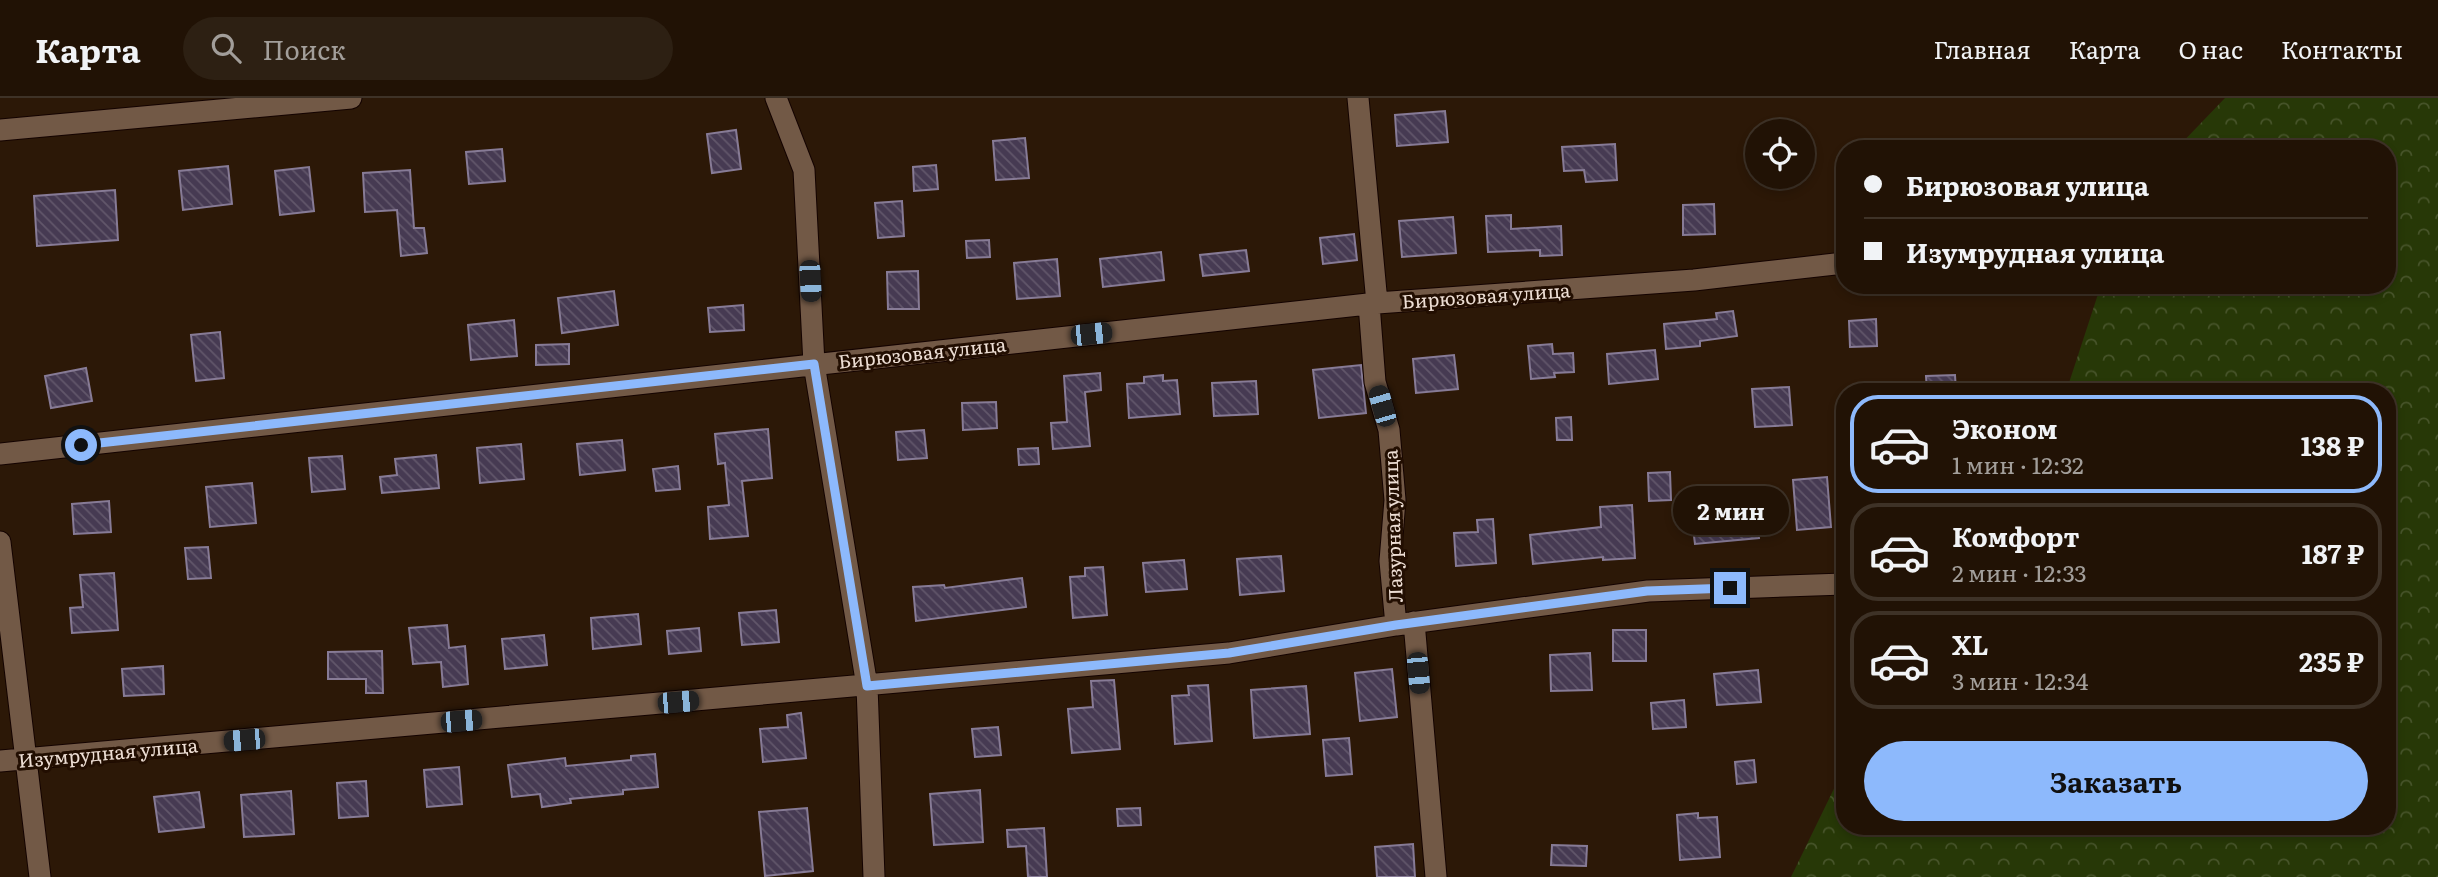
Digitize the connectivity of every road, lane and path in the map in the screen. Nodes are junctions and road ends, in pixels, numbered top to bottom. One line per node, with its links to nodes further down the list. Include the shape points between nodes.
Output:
1 (351, 98): 4 (street)
2 (776, 98): 7 (street, via 804,170)
3 (1358, 98): 6 (street, Лазурная улица)
4 (0, 130)
5 (1836, 264): 6 (street, Бирюзовая улица, via 1694,280)
6 (1373, 303): 7 (street, Бирюзовая улица); 11 (street, Лазурная улица, via 1375,382 1389,430 1394,488 1390,561)
7 (814, 364): 8 (street, Бирюзовая улица); 12 (street)
8 (0, 454)
9 (0, 542): 13 (street)
10 (1836, 584): 11 (street, Изумрудная улица, via 1647,591)
11 (1405, 624): 12 (street, Изумрудная улица, via 1229,653); 17 (street, Лазурная улица)
12 (867, 686): 13 (street, Изумрудная улица); 16 (street)
13 (27, 758): 14 (street, Изумрудная улица); 15 (street)
14 (0, 761)
15 (40, 877)
16 (874, 877)
17 (1436, 877)

